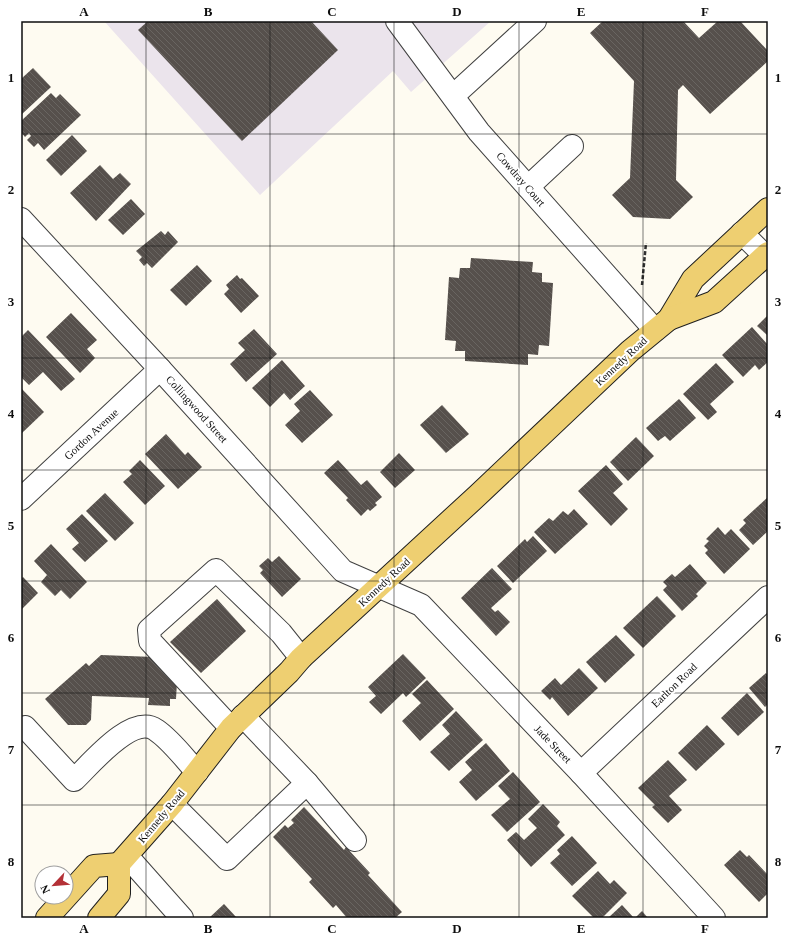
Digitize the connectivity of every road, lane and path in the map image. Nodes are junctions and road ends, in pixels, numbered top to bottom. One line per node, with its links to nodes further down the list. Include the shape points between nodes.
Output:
1 (397, 21): 3 (street, Cowdray Court)
2 (535, 21): 3 (street)
3 (453, 96): 5 (street, Cowdray Court, via 479,132)
4 (572, 146): 5 (street)
5 (528, 187): 12 (street, Cowdray Court)
6 (768, 209): 8 (main road, Kennedy Road)
7 (21, 219): 13 (street, Collingwood Street)
8 (742, 233): 10 (street); 12 (main road, Kennedy Road, via 693,279)
9 (646, 243): 11 (path)
10 (766, 254): 12 (main road, Kennedy Road, via 714,302)
11 (642, 287)
12 (662, 325): 15 (main road, Kennedy Road, via 630,351)
13 (160, 369): 14 (street, Gordon Avenue); 15 (street, Collingwood Street, via 343,571)
14 (21, 498)
15 (380, 587): 17 (main road, Kennedy Road); 21 (street, Jade Street, via 421,605)
16 (768, 597): 21 (street, Earlton Road)
17 (301, 658): 18 (main road, Kennedy Road); 18 (street, via 281,633 216,570 149,630 150,641)
18 (237, 722): 20 (main road, Kennedy Road); 22 (street)
19 (25, 727): 20 (street, via 74,780 123,733 142,726 155,729)
20 (197, 772): 23 (main road, Kennedy Road)
21 (581, 773): 29 (street, Jade Street)
22 (307, 784): 23 (street, via 227,859); 24 (street)
23 (172, 804): 25 (main road, Kennedy Road)
24 (354, 840)
25 (123, 860): 26 (main road, via 94,866); 27 (main road, via 119,894); 28 (street)
26 (47, 918)
27 (99, 918)
28 (182, 918)
29 (714, 918)

